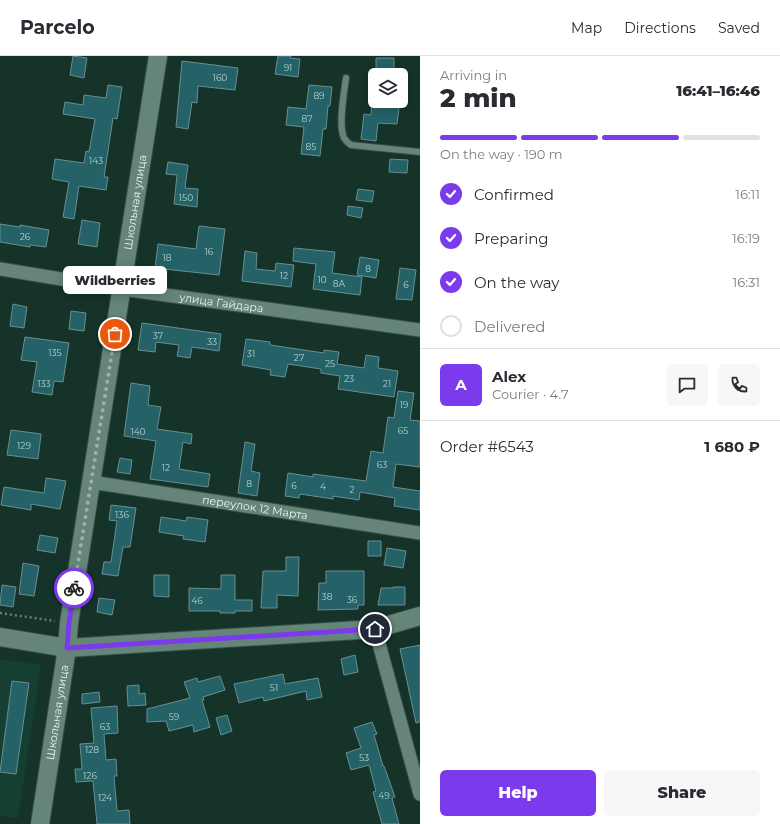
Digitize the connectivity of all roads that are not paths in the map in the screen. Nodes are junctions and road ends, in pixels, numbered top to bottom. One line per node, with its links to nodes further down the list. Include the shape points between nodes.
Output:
1 (158, 56): 5 (street, Школьная улица)
2 (346, 78): 3 (lane, via 342,120 345,140 351,145)
3 (420, 152)
4 (0, 269): 5 (street, улица Гайдара)
5 (122, 289): 6 (street, улица Гайдара); 7 (street, Школьная улица)
6 (420, 330)
7 (91, 482): 8 (street, переулок 12 Марта); 12 (street, Школьная улица)
8 (420, 533)
9 (420, 616): 10 (street)
10 (375, 629): 12 (street); 13 (street)
11 (0, 637): 12 (street)
12 (67, 648): 14 (street, Школьная улица)
13 (420, 794)
14 (40, 824)

